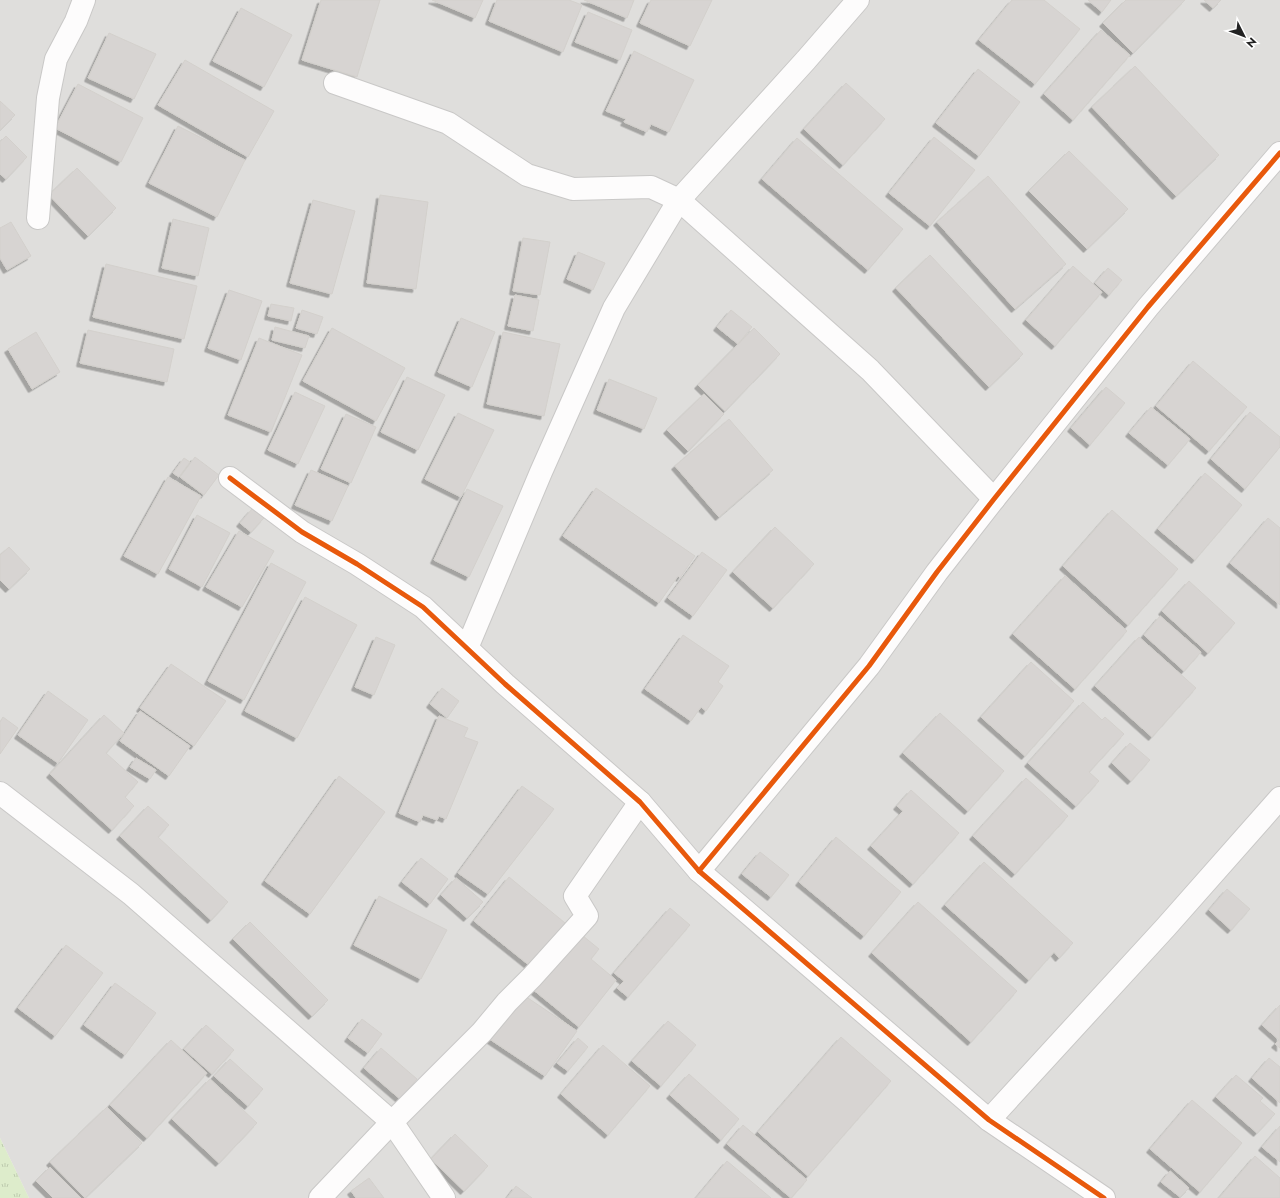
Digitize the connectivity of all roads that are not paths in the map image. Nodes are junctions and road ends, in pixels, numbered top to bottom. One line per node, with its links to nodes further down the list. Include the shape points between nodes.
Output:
1 (84, 0): 6 (street, via 56,59 48,98)
2 (858, 0): 5 (street)
3 (335, 83): 5 (street, via 448,123 527,175 573,189 651,187)
4 (1280, 153): 8 (street, via 1148,307)
5 (678, 200): 8 (street, via 870,370); 9 (street, via 614,308)
6 (38, 218)
7 (230, 478): 9 (street, via 302,532 423,607)
8 (994, 499): 13 (street, via 869,666)
9 (467, 648): 12 (street)
10 (0, 793): 15 (street, via 131,894)
11 (1280, 798): 14 (street)
12 (640, 802): 13 (street); 15 (street, via 575,896 587,916 482,1032)
13 (699, 871): 14 (street)
14 (989, 1120): 18 (street)
15 (392, 1122): 16 (street); 17 (street)
16 (320, 1198)
17 (444, 1198)
18 (1104, 1198)

